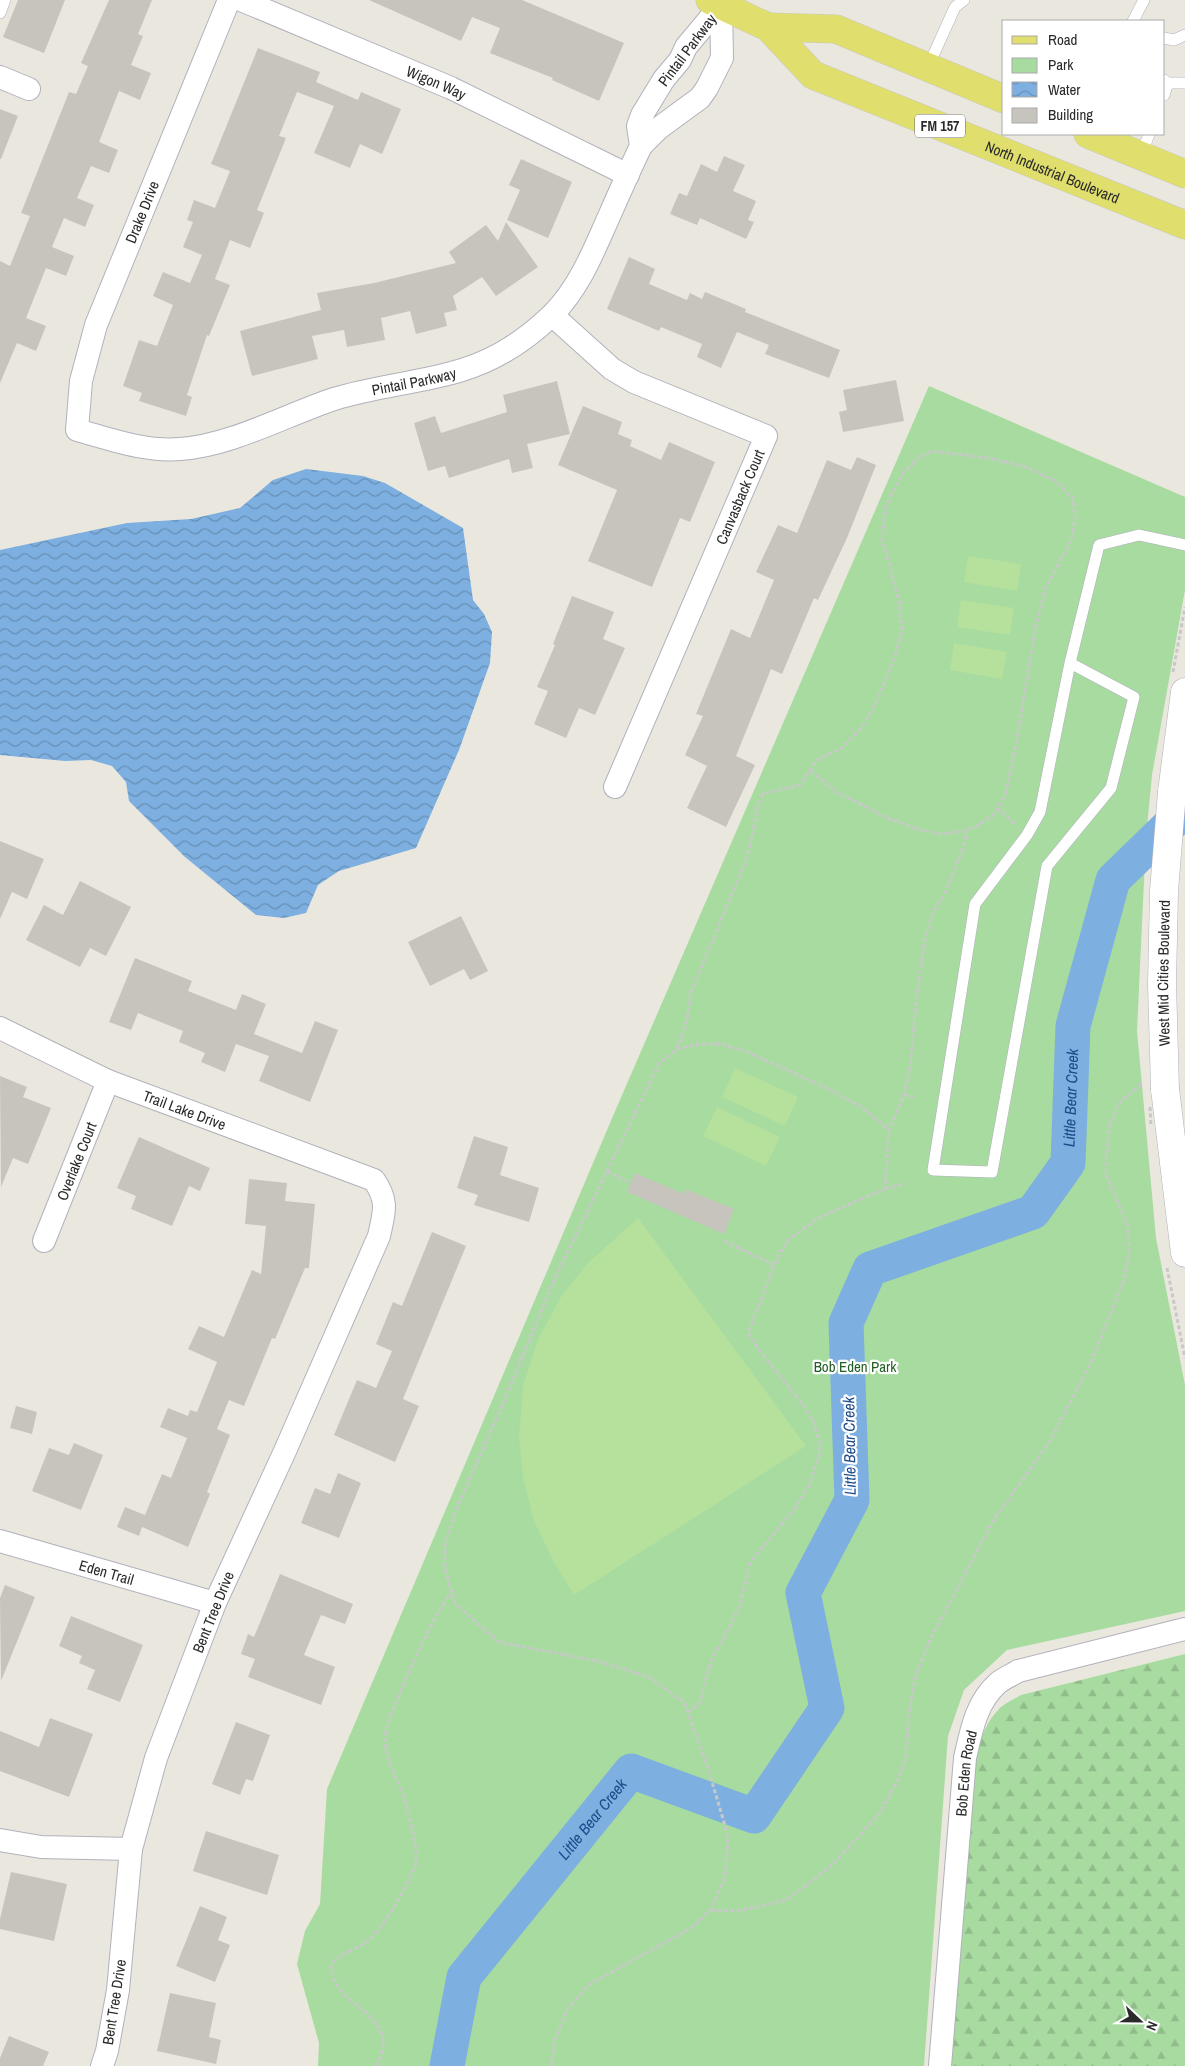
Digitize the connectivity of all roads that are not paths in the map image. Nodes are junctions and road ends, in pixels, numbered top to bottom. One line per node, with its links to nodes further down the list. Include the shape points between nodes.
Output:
1 (5, 0): 7 (lane)
2 (229, 0): 27 (street, Drake Drive, via 96,325 81,381)
3 (242, 0): 24 (street, Wigon Way, via 451,88)
4 (964, 0): 12 (lane, via 954,7)
5 (1144, 0): 8 (lane)
6 (716, 3): 9 (main road, North Industrial Boulevard / FM 157); 14 (street, Pintail Parkway); 19 (street, Pintail Parkway, via 722,58 707,88)
7 (0, 12)
8 (1134, 20)
9 (768, 26): 12 (main road, North Industrial Boulevard / FM 157, via 836,29); 25 (main road, North Industrial Boulevard / FM 157, via 813,75)
10 (1185, 35): 11 (lane, via 1174,40)
11 (1165, 38)
12 (928, 67): 18 (main road, North Industrial Boulevard / FM 157)
13 (0, 78): 17 (street)
14 (664, 79): 19 (street); 22 (street, Pintail Parkway, via 638,126)
15 (1166, 81): 16 (lane)
16 (1185, 83)
17 (29, 89)
18 (1002, 98)
19 (690, 106): 22 (street, Pintail Parkway, via 659,128)
20 (1093, 135): 21 (main road)
21 (1145, 145): 23 (main road)
22 (641, 146): 24 (street, Pintail Parkway)
23 (1185, 174)
24 (628, 175): 26 (street, Pintail Parkway, via 589,262)
25 (1185, 225)
26 (552, 315): 27 (street, Pintail Parkway, via 514,345 463,370 334,399 209,444 181,449 153,448); 31 (street, Canvasback Court, via 612,369 634,382 766,436)
27 (77, 430)
28 (1185, 545): 29 (lane, via 1139,535 1100,545)
29 (1070, 663): 29 (lane, via 1040,812 1027,835 975,904 933,1170 992,1172 1047,866 1111,788 1134,697)
30 (1185, 692): 36 (main road, West Mid Cities Boulevard, bridge, via 1164,891 1162,983 1154,1085)
31 (615, 787)
32 (0, 1028): 33 (street, Trail Lake Drive)
33 (108, 1081): 34 (street, Trail Lake Drive); 35 (street, Overlake Court)
34 (374, 1180): 38 (street, Bent Tree Drive, via 385,1207 379,1236)
35 (44, 1241)
36 (1185, 1253)
37 (0, 1541): 38 (street, Eden Trail)
38 (215, 1603): 41 (street, Bent Tree Drive, via 156,1758)
39 (1185, 1629): 43 (street, Bob Eden Road, via 1018,1671 997,1684 982,1704 973,1721 965,1758)
40 (0, 1840): 41 (street, via 41,1847)
41 (131, 1849): 42 (street, Bent Tree Drive, via 118,1990)
42 (102, 2066)
43 (940, 2066)

